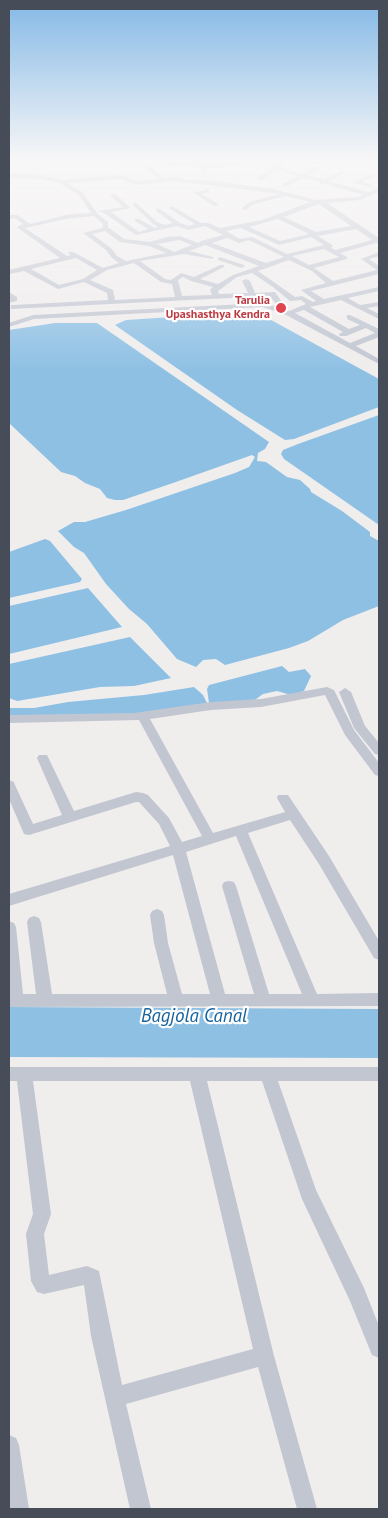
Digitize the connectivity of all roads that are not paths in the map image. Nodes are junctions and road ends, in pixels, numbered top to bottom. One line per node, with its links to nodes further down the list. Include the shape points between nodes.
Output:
1 (24, 230): 41 (street)
2 (108, 230): 15 (street); 19 (street, via 86,233)
3 (130, 230): 12 (street)
4 (154, 230): 12 (street)
5 (191, 230): 17 (street)
6 (220, 230): 13 (street)
7 (250, 230): 16 (street)
8 (301, 230): 16 (street)
9 (305, 230): 14 (street)
10 (341, 230): 14 (street)
11 (361, 230): 18 (street)
12 (133, 232): 15 (street)
13 (227, 235): 17 (street); 24 (street, via 240,241 250,238)
14 (313, 235): 20 (street); 25 (street, via 330,245)
15 (115, 236): 19 (street); 22 (street, via 130,243)
16 (268, 238): 20 (street)
17 (212, 239): 21 (street); 24 (street, via 252,247)
18 (377, 239): 26 (street)
19 (95, 240): 43 (street)
20 (284, 242): 27 (street)
21 (200, 243): 22 (street, via 168,238); 28 (street); 32 (street)
22 (150, 244): 28 (street)
23 (58, 245): 31 (street)
24 (267, 246): 35 (street)
25 (326, 248): 26 (street); 27 (street)
26 (334, 252): 46 (street, via 345,258)
27 (302, 253): 35 (street)
28 (174, 254): 34 (street, via 184,252); 37 (street)
29 (379, 254): 33 (street)
30 (39, 255): 40 (street)
31 (77, 256): 36 (street); 41 (street)
32 (241, 256): 38 (street); 42 (street)
33 (370, 256): 39 (street); 51 (street, via 364,259)
34 (211, 258)
35 (288, 258): 44 (street); 46 (street)
36 (86, 260): 41 (street); 49 (street)
37 (135, 261): 43 (street); 56 (street, via 163,281)
38 (256, 262): 44 (street); 45 (street)
39 (379, 262)
40 (50, 263): 41 (street); 47 (street)
41 (67, 263)
42 (223, 263): 45 (street); 53 (street)
43 (126, 264): 49 (street)
44 (267, 266): 50 (street)
45 (239, 267): 57 (street)
46 (308, 267): 58 (street)
47 (24, 268): 52 (street); 60 (street)
48 (200, 268): 53 (street, via 187,273)
49 (102, 270): 54 (street)
50 (252, 270): 57 (street); 77 (street, via 293,299 302,298)
51 (379, 270): 58 (street)
52 (9, 272)
53 (198, 278): 56 (street, via 183,274 174,278); 57 (street); 59 (street)
54 (85, 280): 60 (street); 70 (street, via 110,292)
55 (246, 281): 64 (street)
56 (174, 282): 68 (street)
57 (217, 283): 65 (street, via 213,291); 66 (street)
58 (331, 283): 71 (street, via 305,290)
59 (184, 284)
60 (56, 287): 74 (street)
61 (379, 289): 69 (street)
62 (9, 294): 73 (street, via 14,299)
63 (89, 294): 72 (street)
64 (253, 295): 66 (street); 79 (street, via 273,294 280,305)
65 (216, 296): 66 (street); 68 (street)
66 (234, 296)
67 (31, 298): 76 (street)
68 (179, 298): 70 (street, via 158,296)
69 (343, 298): 71 (street); 78 (street)
70 (112, 302): 72 (street)
71 (323, 302): 77 (street)
72 (90, 303): 74 (street); 81 (street)
73 (11, 304): 76 (street)
74 (69, 304): 76 (street)
75 (379, 304): 78 (street)
76 (33, 306)
77 (308, 306): 80 (street); 86 (street)
78 (359, 307): 83 (street)
79 (275, 308): 80 (street); 81 (street, via 245,305)
80 (288, 313): 88 (street)
81 (92, 314): 84 (street, via 33,317)
82 (350, 317): 85 (street)
83 (379, 317)
84 (9, 325)
85 (367, 326): 86 (street); 87 (street)
86 (350, 332): 88 (street)
87 (379, 333): 89 (street)
88 (333, 338): 89 (street)
89 (349, 346): 91 (street)
90 (374, 350): 91 (street)
91 (364, 354): 92 (street)
92 (379, 362)
93 (345, 692): 96 (street, via 360,728)
94 (143, 716): 95 (street); 98 (street, via 261,703 327,691 349,732); 105 (street)
95 (9, 719)
96 (379, 751)
97 (43, 758): 103 (street)
98 (379, 772)
99 (9, 785): 101 (street)
100 (283, 798): 102 (street)
101 (14, 809): 103 (street, via 29,830)
102 (293, 814): 104 (street); 112 (street)
103 (70, 818): 106 (street, via 141,797 164,821)
104 (240, 830): 105 (street); 113 (street)
105 (210, 839): 106 (street)
106 (178, 848): 108 (street); 117 (street)
107 (229, 886): 118 (street)
108 (9, 900)
109 (157, 915): 116 (street)
110 (34, 922): 119 (street)
111 (9, 927): 115 (street)
112 (379, 954)
113 (312, 1000): 114 (street); 118 (street)
114 (379, 1000)
115 (12, 1001): 119 (street)
116 (176, 1001): 117 (street); 119 (street)
117 (219, 1001): 118 (street)
118 (264, 1001)
119 (45, 1002)
120 (16, 1074): 122 (street); 126 (street, via 42,1214 35,1234 40,1281 44,1285 87,1275 92,1278)
121 (379, 1074): 123 (street)
122 (197, 1075): 123 (street); 125 (street)
123 (268, 1075): 124 (street, via 308,1193)
124 (379, 1348)
125 (264, 1356): 126 (street); 130 (street)
126 (114, 1397): 129 (street)
127 (9, 1445): 128 (street)
128 (19, 1509)
129 (140, 1509)
130 (307, 1509)

